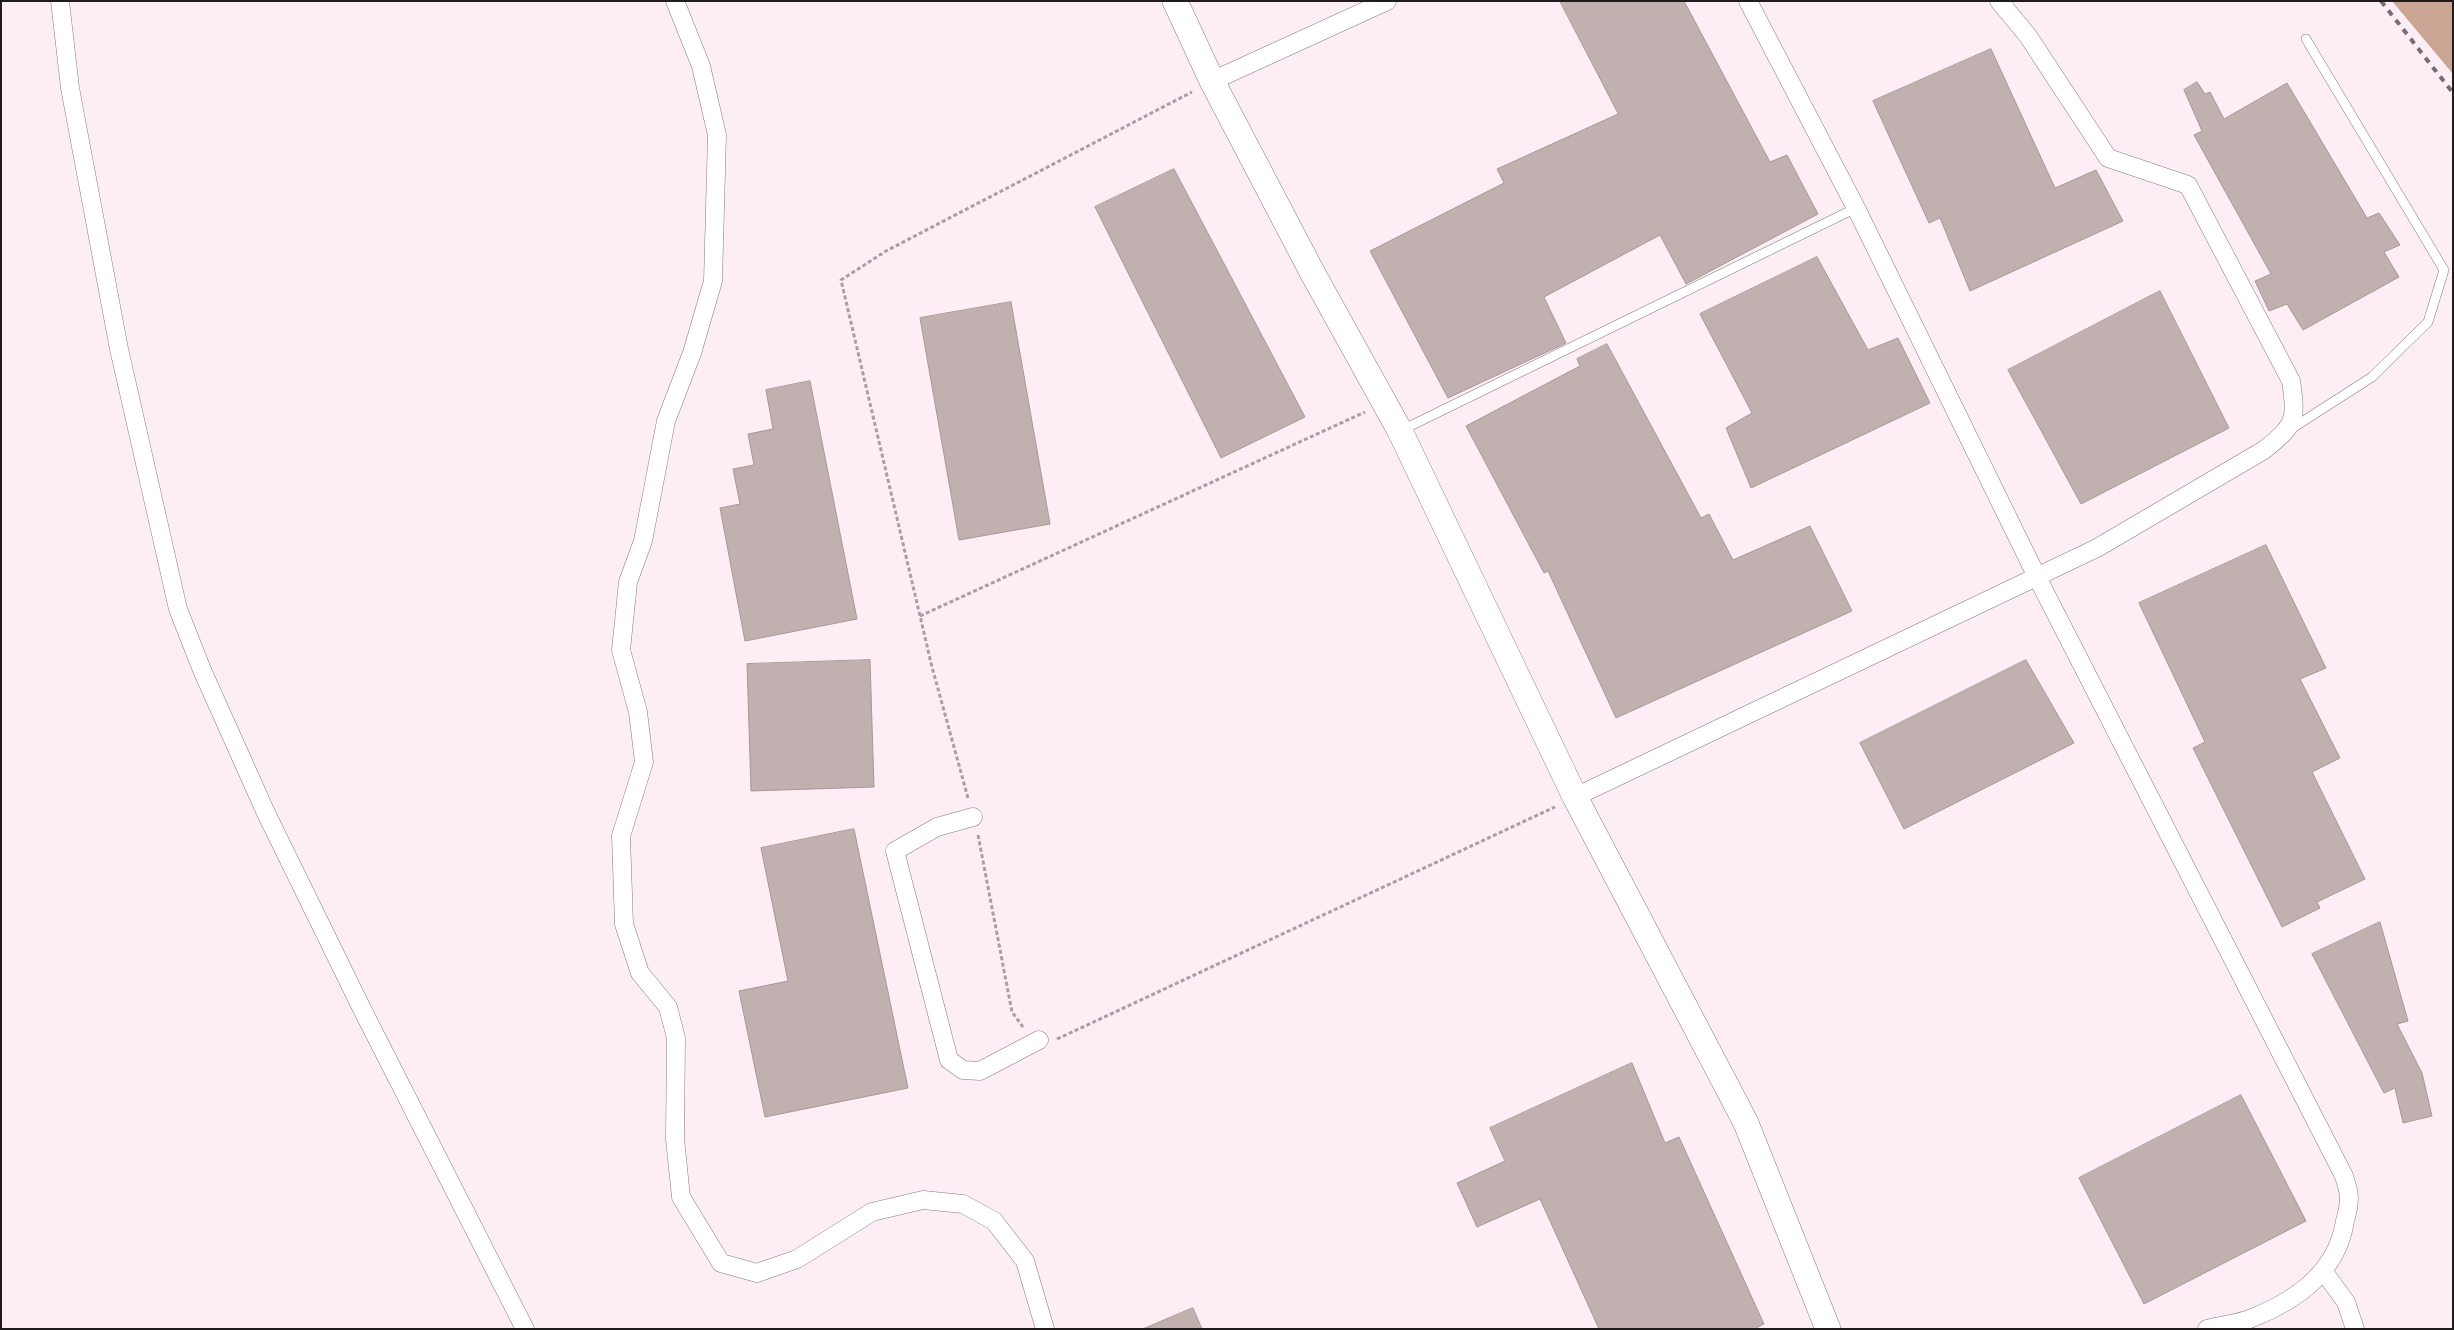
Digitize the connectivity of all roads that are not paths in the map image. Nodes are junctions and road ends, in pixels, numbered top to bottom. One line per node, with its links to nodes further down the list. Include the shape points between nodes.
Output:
1 (60, 1): 17 (street, via 70,88 119,348 178,609 266,813)
2 (675, 1): 18 (street, via 701,66 717,135 713,281 692,353 666,420 643,541 628,582 621,650 638,712 644,762 621,836 624,924 640,973 668,1007 676,1038 675,1138 681,1197 721,1262 757,1273 798,1259 872,1212 923,1200 963,1204 994,1221 1025,1261)
3 (1175, 1): 8 (street)
4 (1387, 1): 8 (street)
5 (1748, 1): 9 (street)
6 (1999, 1): 11 (street, via 2028,36 2108,158 2188,185 2292,381 2296,410)
7 (2306, 39): 11 (lane, via 2444,270 2428,322 2372,376)
8 (1212, 81): 10 (street)
9 (1856, 208): 10 (lane); 12 (street)
10 (1400, 431): 13 (street)
11 (2286, 432): 12 (street, via 2264,450 2098,548)
12 (2037, 577): 13 (street); 16 (street, via 2344,1176 2349,1198 2345,1225 2338,1249)
13 (1575, 797): 19 (street, via 1746,1123)
14 (973, 817): 15 (street, via 937,827 895,851 949,1060 963,1070 980,1071)
15 (1039, 1040)
16 (2324, 1272): 20 (street, via 2286,1302 2250,1319); 21 (street, via 2346,1302)
17 (525, 1329)
18 (1045, 1329)
19 (1828, 1329)
20 (2207, 1329)
21 (2355, 1329)

